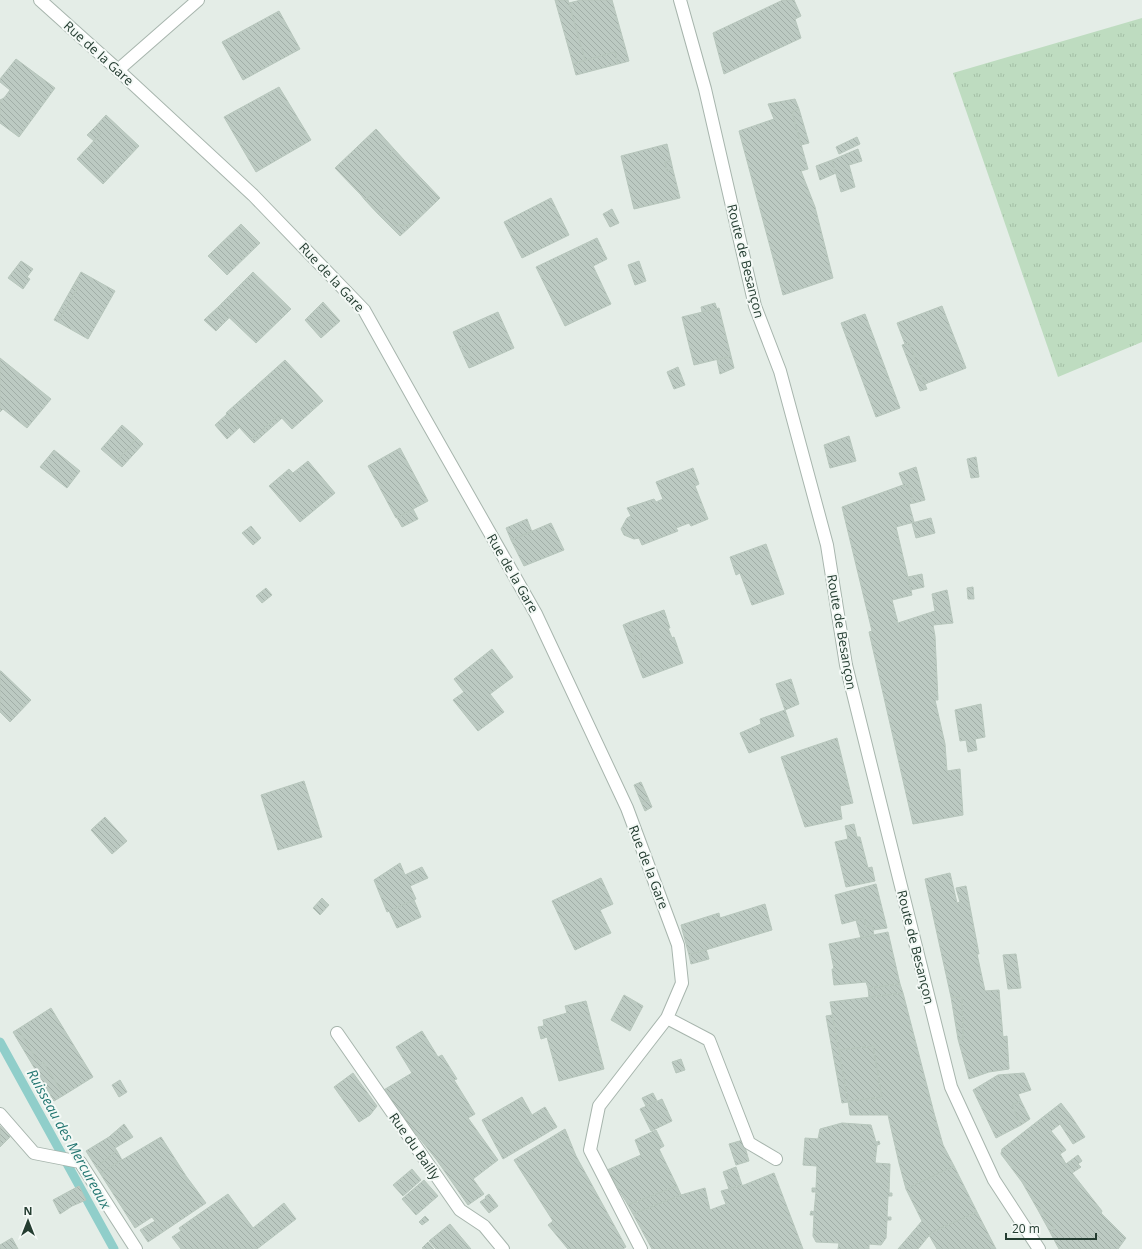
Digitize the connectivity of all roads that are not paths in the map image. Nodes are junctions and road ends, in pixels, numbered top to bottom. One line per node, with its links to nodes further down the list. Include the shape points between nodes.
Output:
1 (40, 0): 4 (street, Rue de la Gare)
2 (198, 0): 4 (street)
3 (680, 0): 12 (street, Route de Besançon, via 705,90 755,306 780,371 827,546 846,665 952,1087 994,1180)
4 (118, 70): 5 (street, Rue de la Gare, via 253,195 364,310 536,614 627,808 678,945 682,982)
5 (667, 1018): 8 (street, via 709,1040 749,1144); 11 (street, Rue de la Gare, via 599,1106 590,1150)
6 (337, 1033): 10 (street, Rue du Bailly, via 460,1210 484,1226)
7 (0, 1114): 9 (street, via 34,1153 80,1162)
8 (776, 1159)
9 (136, 1249)
10 (503, 1249)
11 (641, 1249)
12 (1039, 1249)

